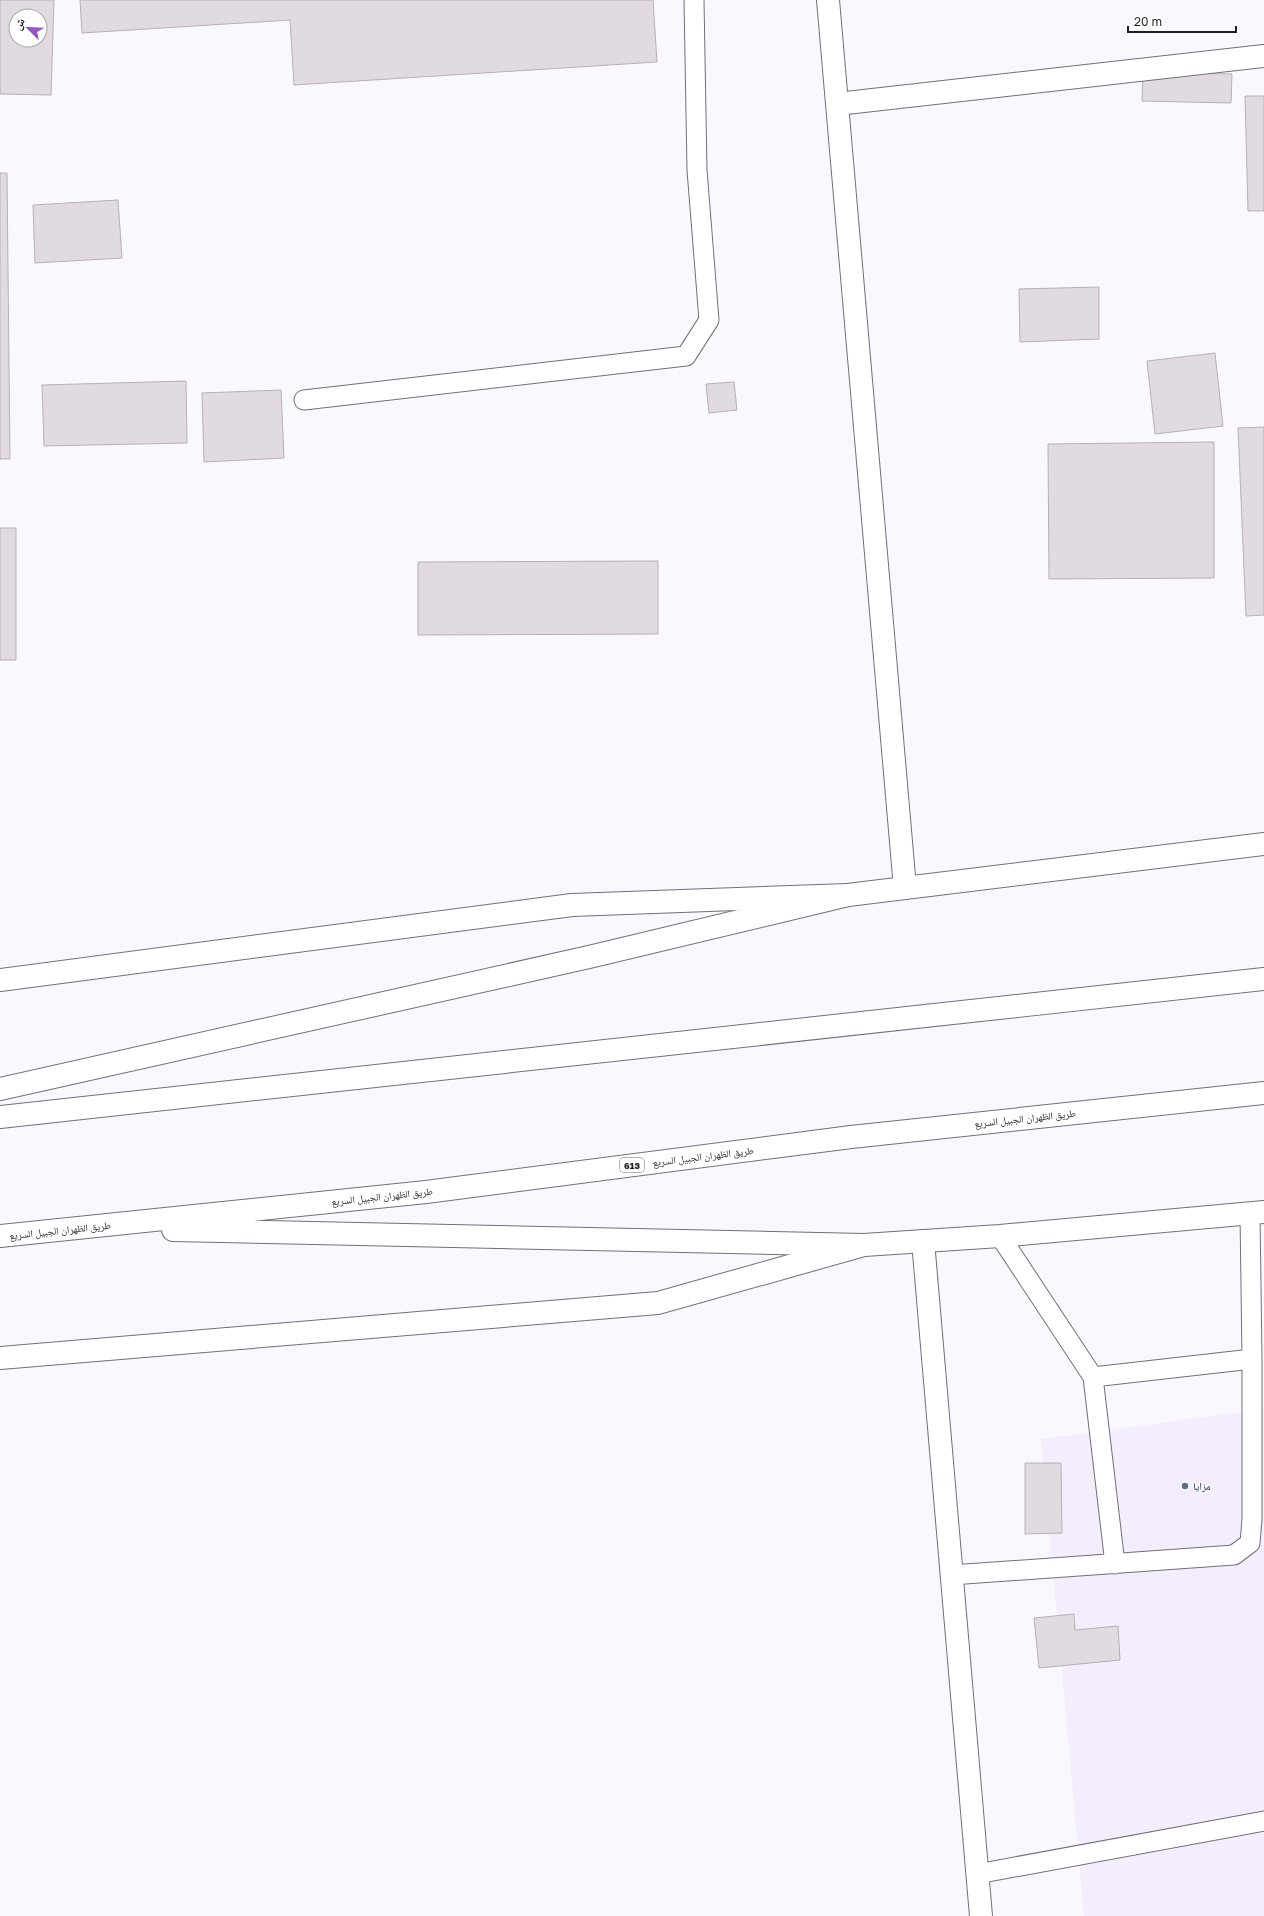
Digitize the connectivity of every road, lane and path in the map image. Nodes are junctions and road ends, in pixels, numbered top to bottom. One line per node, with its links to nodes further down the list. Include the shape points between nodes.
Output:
1 (694, 0): 5 (lane, via 697,170 709,320 686,356)
2 (828, 0): 4 (main road)
3 (1264, 56): 4 (main road)
4 (837, 104): 7 (main road)
5 (304, 400)
6 (1264, 844): 7 (main road)
7 (905, 888): 8 (main road)
8 (848, 895): 10 (main road, via 572,905); 11 (main road, via 581,959)
9 (1264, 979): 13 (main road)
10 (0, 980)
11 (0, 1089)
12 (1264, 1093): 15 (main road, طريق الظهران الجبيل السريع / 613, via 851,1137 426,1192)
13 (0, 1117)
14 (1257, 1213): 17 (main road); 21 (lane)
15 (80, 1228): 16 (main road, طريق الظهران الجبيل السريع / 613); 19 (main road)
16 (0, 1236)
17 (1000, 1236): 18 (main road); 22 (lane)
18 (923, 1241): 19 (main road); 24 (main road)
19 (864, 1245): 20 (main road, via 658,1303)
20 (0, 1358)
21 (1252, 1359): 22 (lane); 23 (lane, via 1250,1543 1234,1556)
22 (1093, 1377): 23 (lane)
23 (1115, 1564): 24 (lane)
24 (951, 1575): 26 (main road)
25 (1264, 1821): 26 (lane)
26 (977, 1874): 27 (main road)
27 (981, 1916)

